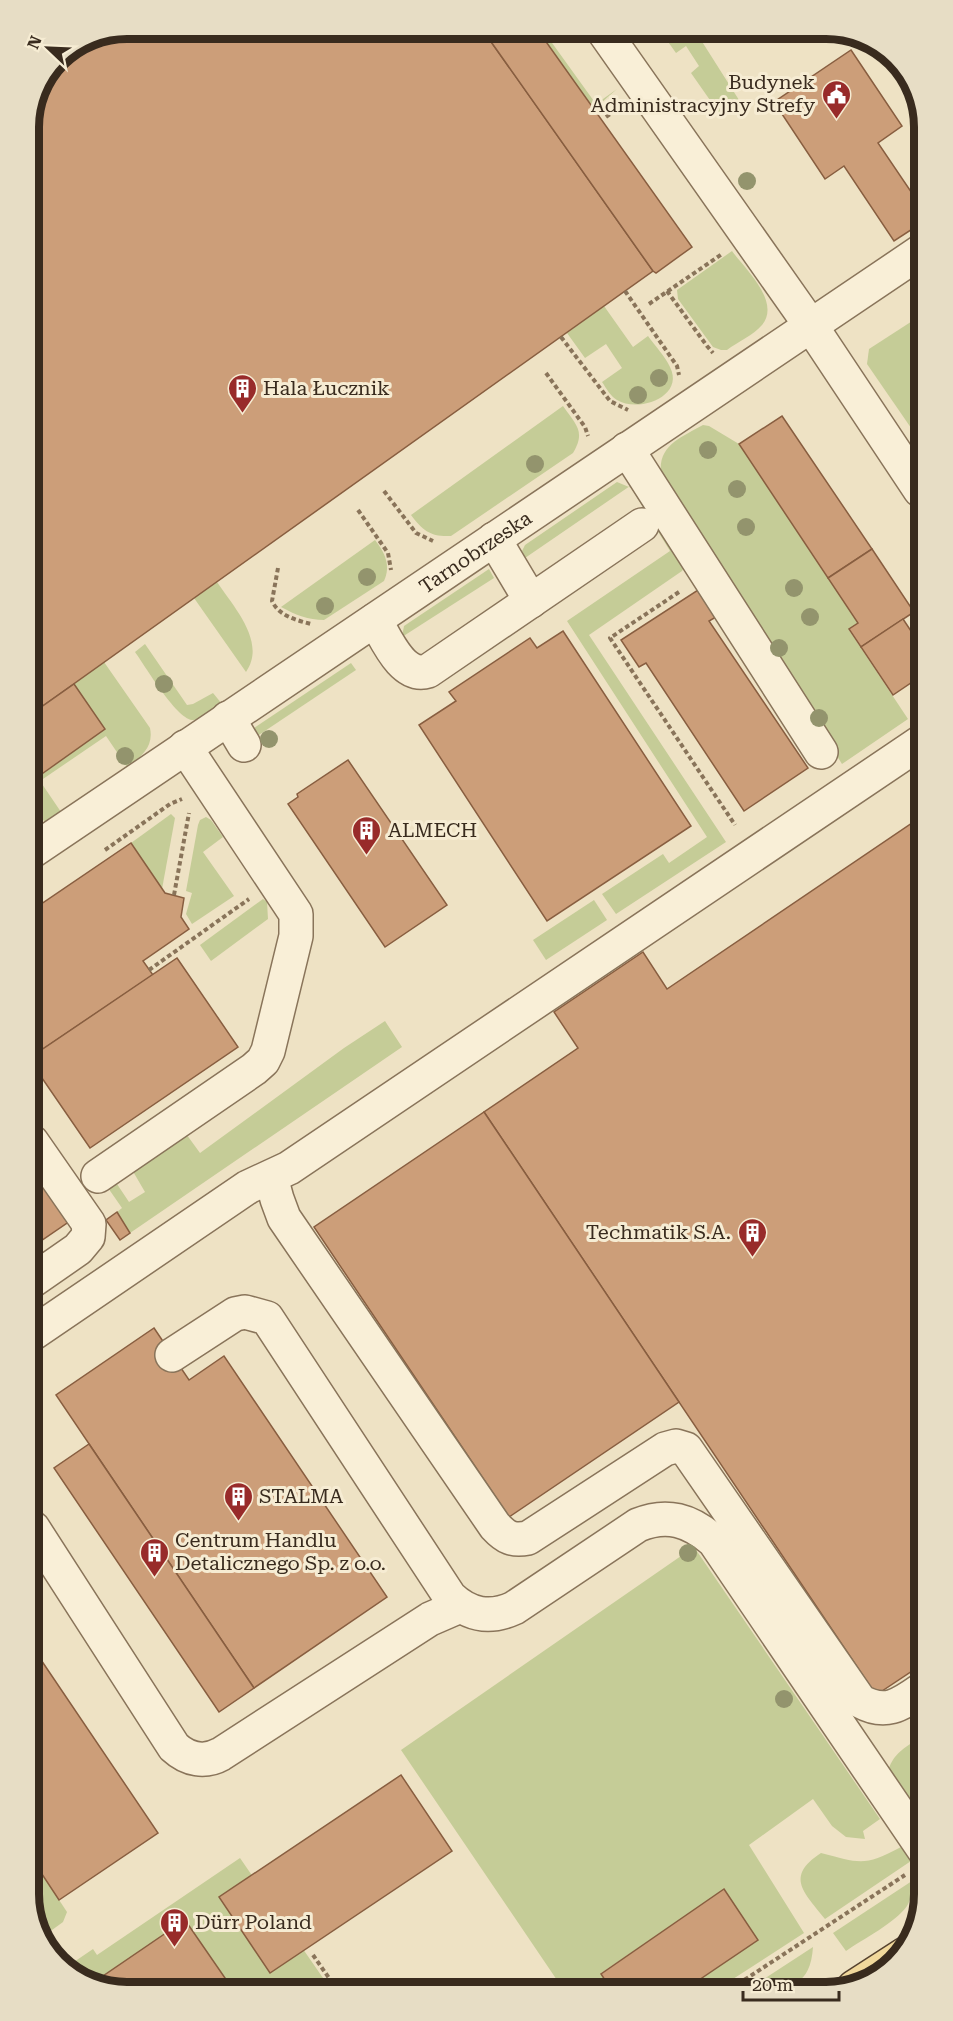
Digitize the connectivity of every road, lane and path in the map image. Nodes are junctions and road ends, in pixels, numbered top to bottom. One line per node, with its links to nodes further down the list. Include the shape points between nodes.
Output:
1 (609, 39): 7 (lane)
2 (725, 252): 5 (path)
3 (914, 256): 7 (lane, Tarnobrzeska)
4 (625, 291): 11 (path, via 677,366)
5 (667, 291): 6 (path); 9 (path)
6 (649, 304)
7 (811, 326): 14 (lane, Tarnobrzeska); 15 (lane)
8 (561, 337): 12 (path, via 610,401)
9 (716, 354)
10 (546, 373): 13 (path, via 585,427)
11 (679, 381)
12 (635, 411)
13 (588, 442)
14 (627, 449): 19 (lane, Tarnobrzeska); 22 (lane)
15 (914, 481)
16 (384, 491): 20 (path, via 416,532)
17 (358, 510): 23 (path, via 388,553)
18 (642, 525): 24 (lane)
19 (494, 539): 24 (lane); 25 (lane, Tarnobrzeska)
20 (441, 543)
21 (278, 568): 26 (path, via 274,605 296,619)
22 (707, 573): 29 (lane); 32 (path, via 610,638)
23 (390, 577)
24 (531, 601): 25 (lane, via 423,672 404,666)
25 (375, 620): 27 (lane, Tarnobrzeska, via 236,732)
26 (319, 624)
27 (185, 747): 33 (lane, Tarnobrzeska); 35 (lane)
28 (914, 747): 40 (lane)
29 (821, 752)
30 (191, 800): 34 (path, via 170,804)
31 (189, 811): 36 (path)
32 (735, 825)
33 (39, 847)
34 (105, 850)
35 (273, 881): 37 (path); 39 (lane, via 296,914 297,926 263,1061)
36 (174, 895)
37 (149, 970)
38 (39, 1152): 41 (lane, via 89,1224 88,1237 78,1249)
39 (98, 1176)
40 (271, 1177): 42 (lane, via 248,1187); 46 (lane, via 284,1218 503,1536 515,1540 528,1538 666,1449 686,1449 860,1701 872,1708 890,1708)
41 (39, 1276)
42 (39, 1329)
43 (172, 1355): 45 (lane, via 235,1314 245,1312 267,1318 450,1597)
44 (39, 1537): 45 (lane, via 174,1747 191,1758 212,1760 430,1619)
45 (460, 1606): 47 (lane, via 472,1613 501,1614 652,1519 687,1523 704,1532 714,1541)
46 (914, 1695)
47 (914, 1852)
48 (914, 1863): 51 (path)
49 (313, 1955): 50 (path)
50 (332, 1982)
51 (741, 1982)

